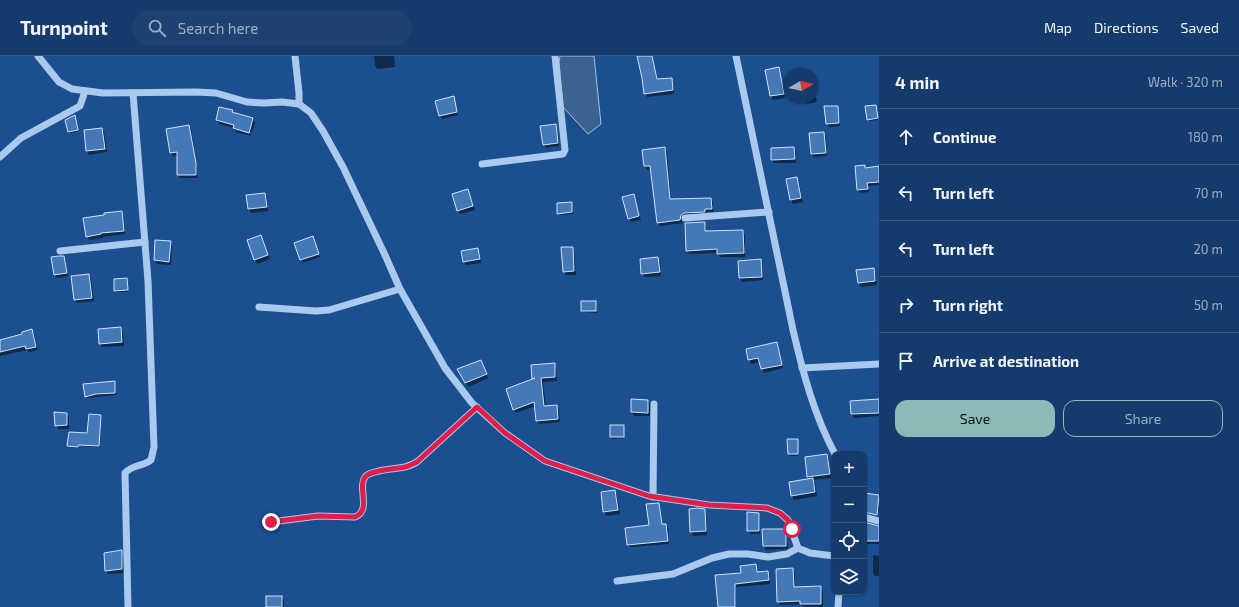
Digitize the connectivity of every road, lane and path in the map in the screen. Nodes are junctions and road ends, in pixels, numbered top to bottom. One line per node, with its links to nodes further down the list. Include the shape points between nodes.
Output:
1 (38, 56): 5 (street, via 59,82 72,89)
2 (294, 56): 7 (street)
3 (555, 56): 9 (street, via 565,150 563,154)
4 (736, 56): 10 (street)
5 (85, 91): 6 (street); 8 (street, via 80,106 21,138)
6 (133, 93): 7 (street, via 216,93 247,102); 12 (street)
7 (299, 104): 14 (street, via 311,113 327,137)
8 (0, 157)
9 (482, 164)
10 (768, 212): 11 (street); 17 (street)
11 (685, 218)
12 (145, 242): 13 (street); 29 (street, via 153,454 147,463 130,468 125,473)
13 (60, 251)
14 (400, 289): 15 (street, via 329,310); 19 (street, via 445,368)
15 (259, 307)
16 (879, 364): 17 (street)
17 (802, 368): 20 (street, via 814,408)
18 (654, 404): 21 (street)
19 (477, 407): 21 (street, via 505,433 545,461); 24 (street, via 417,462 406,467 371,473 365,477 363,510 360,515 318,516)
20 (834, 451)
21 (653, 497): 25 (street, via 709,505 767,508 780,513 788,520)
22 (867, 518): 23 (street)
23 (879, 521)
24 (271, 522)
25 (798, 548): 26 (street, via 810,553); 27 (street, via 787,554 768,557 729,554 673,574)
26 (831, 556)
27 (617, 582)
28 (839, 595): 30 (street)
29 (128, 607)
30 (838, 607)

